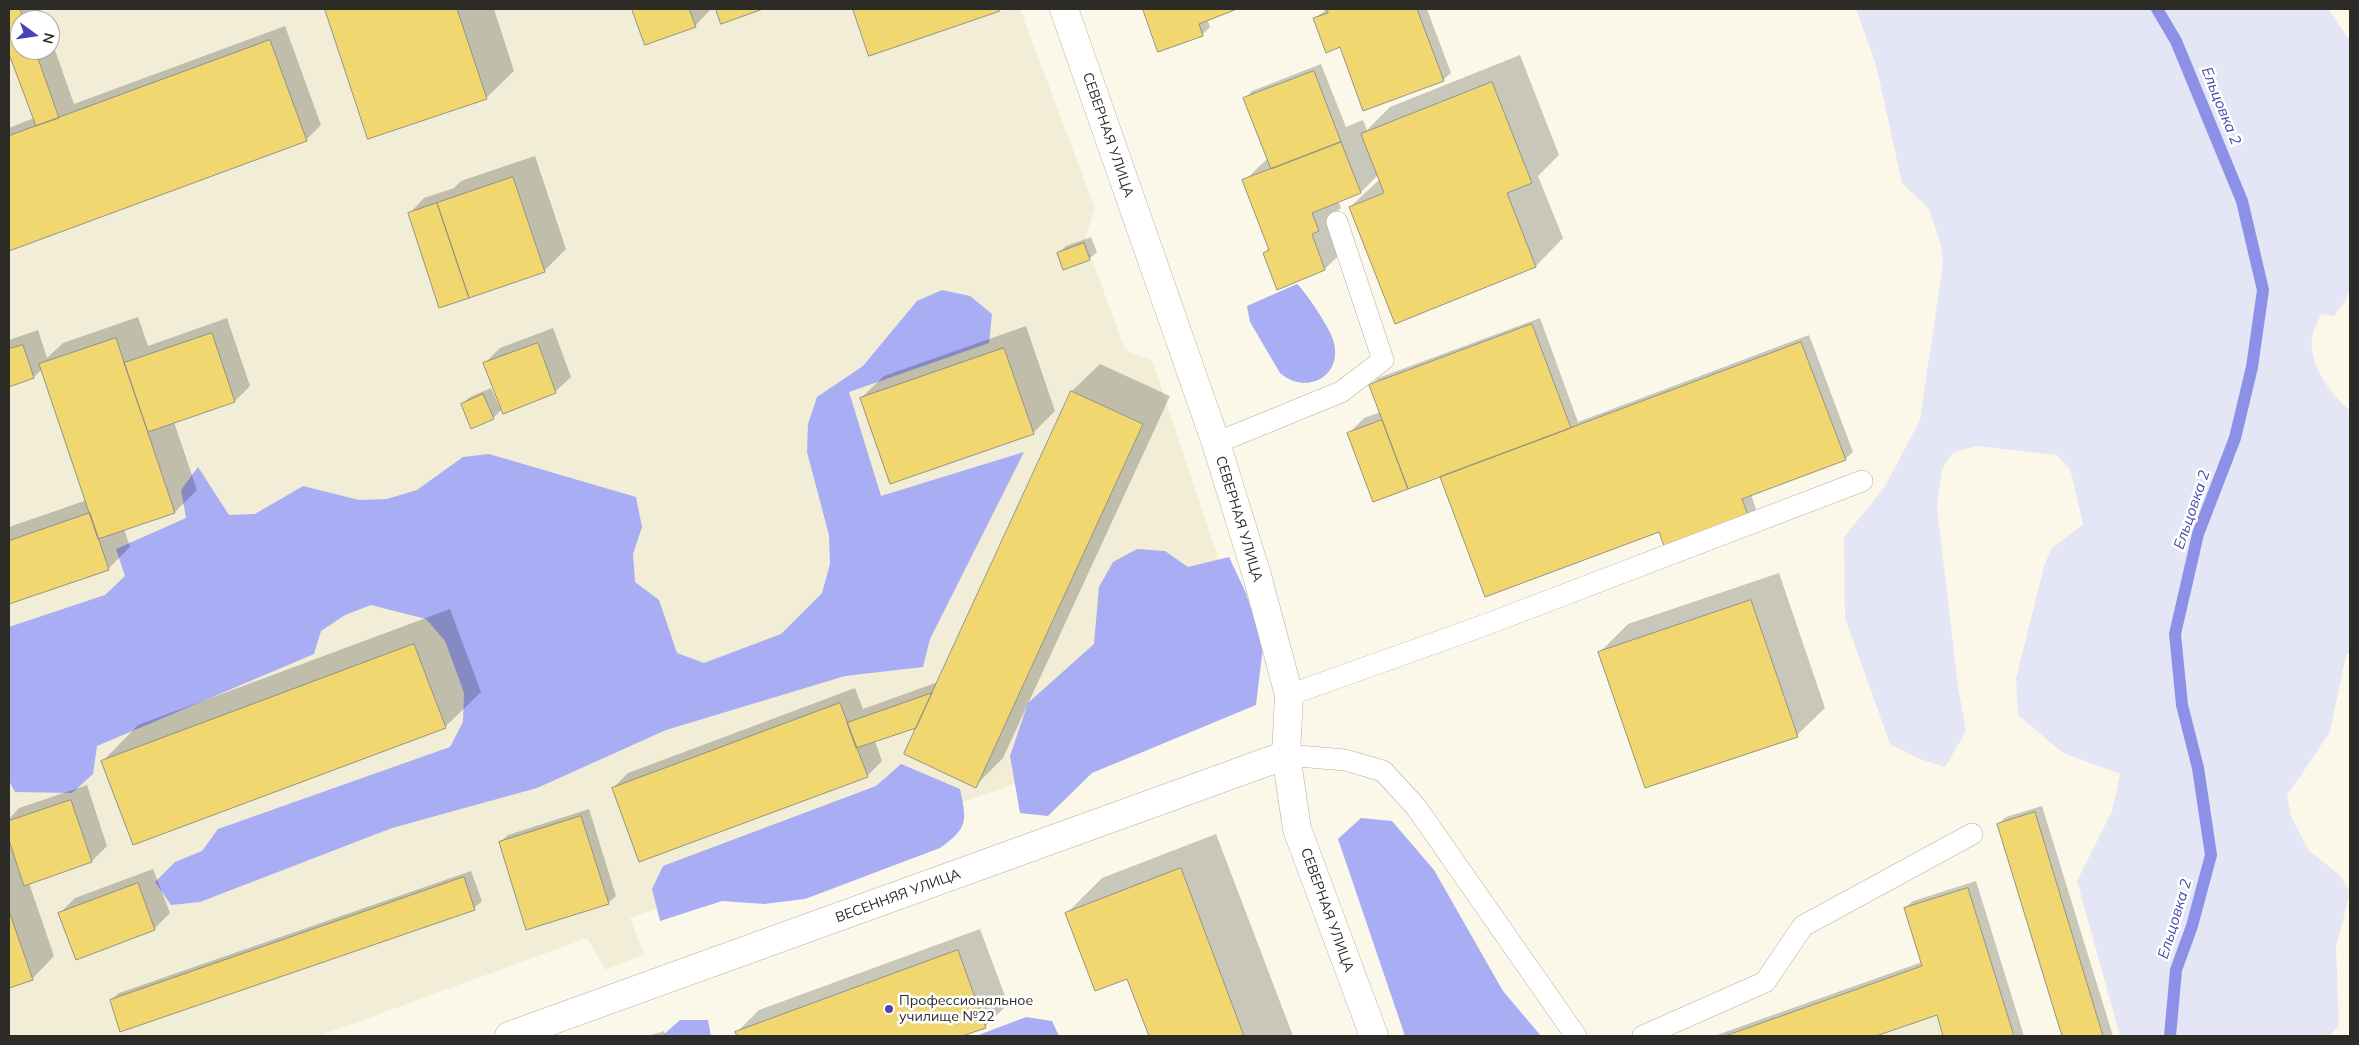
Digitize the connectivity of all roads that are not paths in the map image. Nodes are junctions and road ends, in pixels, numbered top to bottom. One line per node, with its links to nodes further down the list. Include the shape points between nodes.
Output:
1 (1064, 9): 3 (street, СЕВЕРНАЯ УЛИЦА)
2 (1337, 222): 3 (lane, via 1383,360 1342,392)
3 (1216, 443): 5 (street, СЕВЕРНАЯ УЛИЦА, via 1258,579)
4 (1862, 481): 5 (lane, via 1485,625)
5 (1289, 695): 6 (street, СЕВЕРНАЯ УЛИЦА)
6 (1286, 755): 8 (street, ВЕСЕННЯЯ УЛИЦА); 9 (street, СЕВЕРНАЯ УЛИЦА, via 1297,829); 10 (lane, via 1345,760 1383,771 1416,807)
7 (1972, 834): 11 (lane, via 1803,926 1765,982)
8 (509, 1036)
9 (1374, 1036)
10 (1576, 1036)
11 (1643, 1036)

